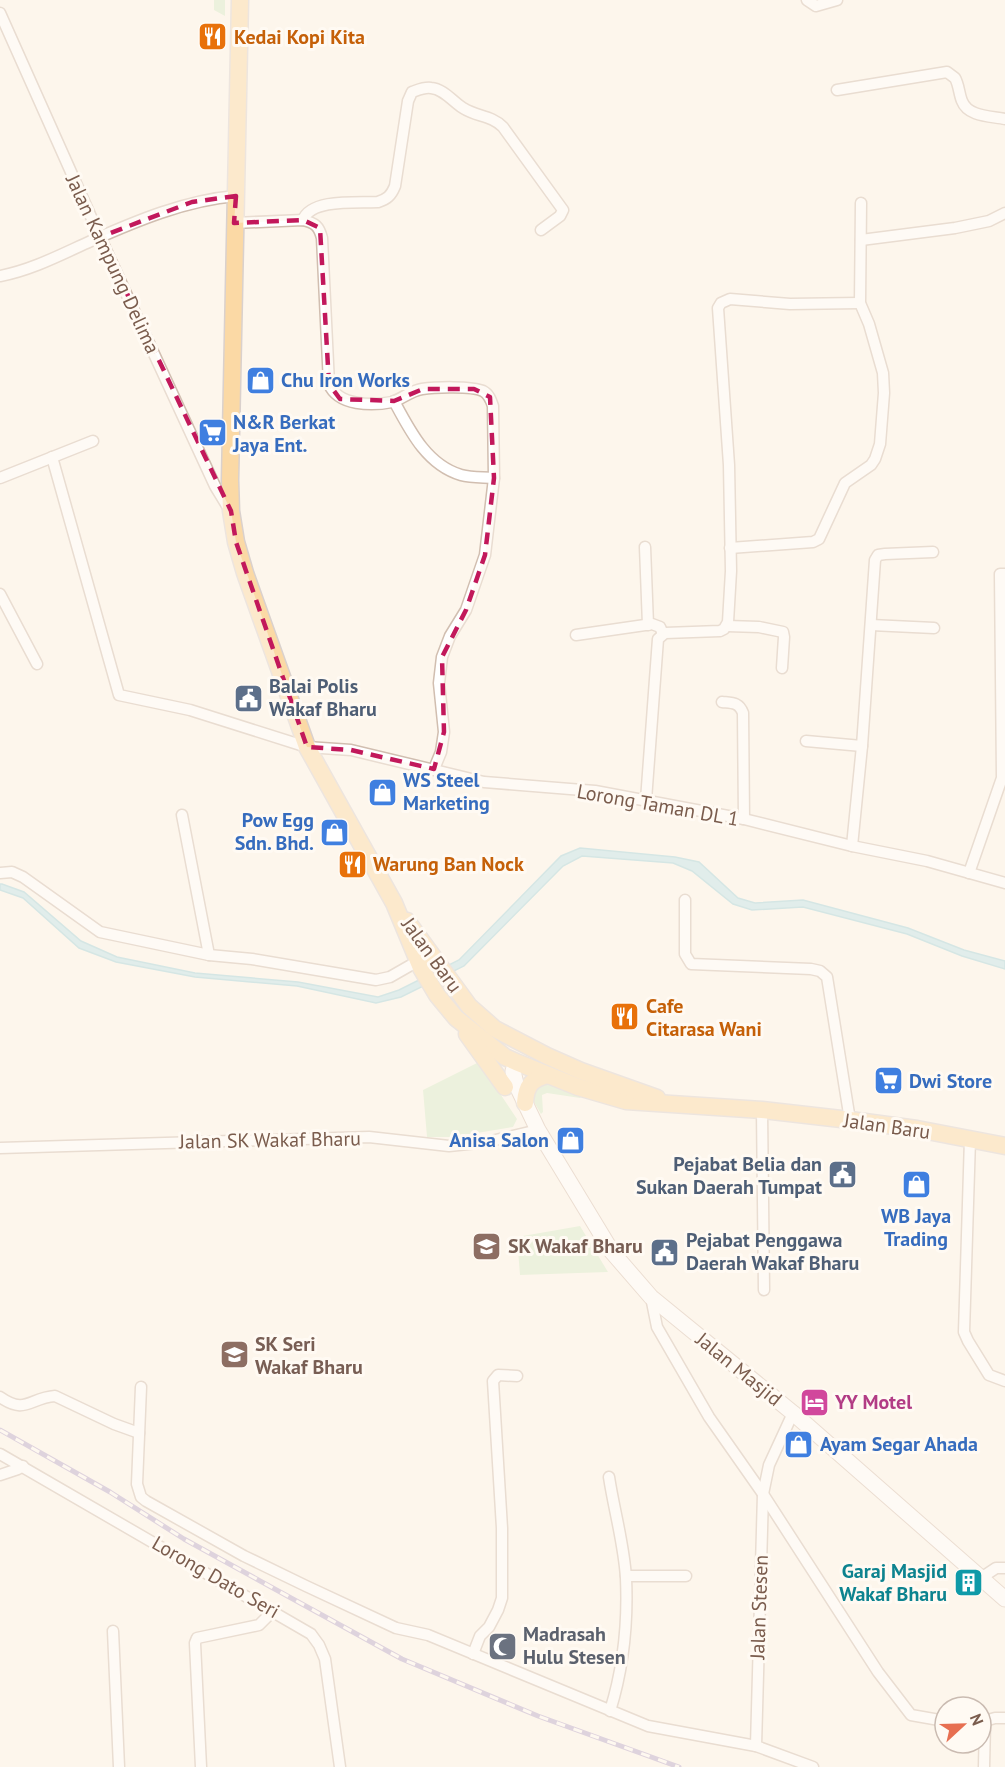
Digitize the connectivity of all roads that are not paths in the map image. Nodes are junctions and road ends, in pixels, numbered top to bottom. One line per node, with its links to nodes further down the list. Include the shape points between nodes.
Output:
1 (240, 0): 7 (main road)
2 (807, 0): 3 (street, via 816,6)
3 (837, 0)
4 (0, 13): 13 (street, Jalan Kampung Delima)
5 (837, 90): 6 (street, via 947,72 956,78 967,109)
6 (1005, 119)
7 (236, 196): 11 (main road); 13 (street, via 192,202)
8 (861, 203): 14 (street)
9 (1005, 213): 14 (street, via 989,221 955,228)
10 (303, 220): 11 (street); 12 (street, via 317,206 378,202 392,194 408,101 412,92 433,88 503,127 562,207 560,216); 17 (street, via 314,222 322,238 332,392 340,399 371,404)
11 (234, 223): 22 (main road)
12 (541, 230)
13 (100, 237): 15 (street); 22 (street, Jalan Kampung Delima, via 215,486)
14 (861, 240): 16 (street)
15 (0, 276)
16 (860, 303): 24 (street, via 869,324 884,393 875,459 845,483 819,539); 24 (street, via 790,304 730,299 718,308 729,465)
17 (394, 401): 21 (street, via 425,451 443,468 463,475); 21 (street, via 423,389 484,392 493,406)
18 (93, 441): 19 (street)
19 (52, 457): 20 (street); 39 (street, Lorong Taman DL 1, via 119,695 190,710)
20 (0, 478)
21 (494, 478): 40 (street, via 485,555 466,610 442,657 439,683 444,732)
22 (231, 512): 39 (main road, via 245,573)
23 (645, 547): 28 (street)
24 (730, 548): 30 (street)
25 (933, 552): 29 (street, via 878,555)
26 (1005, 574): 46 (street, via 1000,574 1002,778)
27 (0, 594): 34 (street)
28 (648, 625): 32 (street, via 660,627); 33 (street)
29 (871, 625): 31 (street); 38 (street)
30 (727, 626): 32 (street, via 720,631); 35 (street, via 783,632)
31 (934, 628)
32 (663, 634): 41 (street, via 657,643)
33 (576, 635)
34 (37, 664)
35 (782, 668)
36 (722, 702): 43 (street, via 739,705 743,713)
37 (806, 741): 38 (street)
38 (862, 746): 44 (street)
39 (308, 747): 40 (street, Lorong Taman DL 1, via 351,750); 49 (main road)
40 (434, 769): 41 (street, Lorong Taman DL 1, via 484,782 595,791)
41 (646, 800): 43 (street, Lorong Taman DL 1)
42 (182, 814): 50 (street)
43 (744, 819): 44 (street, Lorong Taman DL 1)
44 (852, 846): 46 (street, Lorong Taman DL 1)
45 (0, 873): 50 (street, via 12,872 23,877 100,932)
46 (969, 873): 47 (street, Lorong Taman DL 1)
47 (1005, 883)
48 (685, 900): 61 (street, via 685,954 691,964 811,969 827,977)
49 (394, 903): 51 (main road, Jalan Baru); 53 (main road, Jalan Baru, via 451,984)
50 (209, 955): 51 (street, via 376,980 390,977)
51 (418, 961): 52 (main road, Jalan Baru, via 437,995)
52 (456, 1018): 55 (main road, Jalan Baru); 57 (main road)
53 (495, 1029): 54 (main road, Jalan Baru); 55 (main road)
54 (548, 1056): 55 (main road); 59 (main road, Jalan Baru)
55 (511, 1057): 56 (main road, Jalan Baru); 57 (street, via 503,1066); 58 (street, Jalan Masjid, via 516,1084)
56 (548, 1076): 58 (main road, via 530,1082); 59 (main road, Jalan Baru, via 626,1101)
57 (505, 1087): 62 (street, Jalan Masjid)
58 (525, 1103): 62 (street, Jalan Masjid)
59 (669, 1103): 60 (main road, Jalan Baru)
60 (762, 1110): 61 (main road, Jalan Baru); 66 (street)
61 (850, 1120): 63 (main road, Jalan Baru)
62 (538, 1130): 65 (street, Jalan SK Wakaf Bharu, via 449,1146 369,1137); 67 (street, Jalan Masjid, via 612,1252)
63 (970, 1139): 64 (main road, Jalan Baru); 69 (street, via 964,1332 989,1375)
64 (1002, 1146)
65 (0, 1148)
66 (764, 1290)
67 (651, 1297): 72 (street, Jalan Masjid); 78 (street, via 655,1320 667,1344 710,1417)
68 (517, 1376): 86 (street, via 498,1375 493,1381 502,1598)
69 (1005, 1381)
70 (141, 1387): 73 (street)
71 (0, 1397): 73 (street, via 16,1406 55,1396)
72 (792, 1413): 78 (street, Jalan Stesen, via 769,1465); 82 (street, Jalan Masjid)
73 (139, 1433): 86 (street, via 137,1484 146,1501 306,1586 396,1628 428,1635)
74 (0, 1454): 75 (street, Lorong Dato Seri)
75 (23, 1466): 76 (street); 84 (street, Lorong Dato Seri)
76 (0, 1474)
77 (609, 1477): 80 (street)
78 (763, 1494): 88 (street, via 878,1672 911,1715); 89 (street, Jalan Stesen)
79 (1005, 1568): 82 (street, via 996,1568)
80 (626, 1576): 81 (street); 87 (street, via 626,1626 618,1686)
81 (686, 1576)
82 (981, 1578): 83 (street, Jalan Masjid)
83 (1005, 1599)
84 (273, 1611): 91 (street, via 259,1625 197,1638); 92 (street, Lorong Dato Seri, via 311,1634 319,1645 325,1659)
85 (114, 1631): 90 (street)
86 (473, 1654): 87 (street)
87 (610, 1711): 89 (street, via 648,1726)
88 (933, 1719)
89 (756, 1746): 93 (street)
90 (119, 1767)
91 (201, 1767)
92 (340, 1767)
93 (813, 1767)

